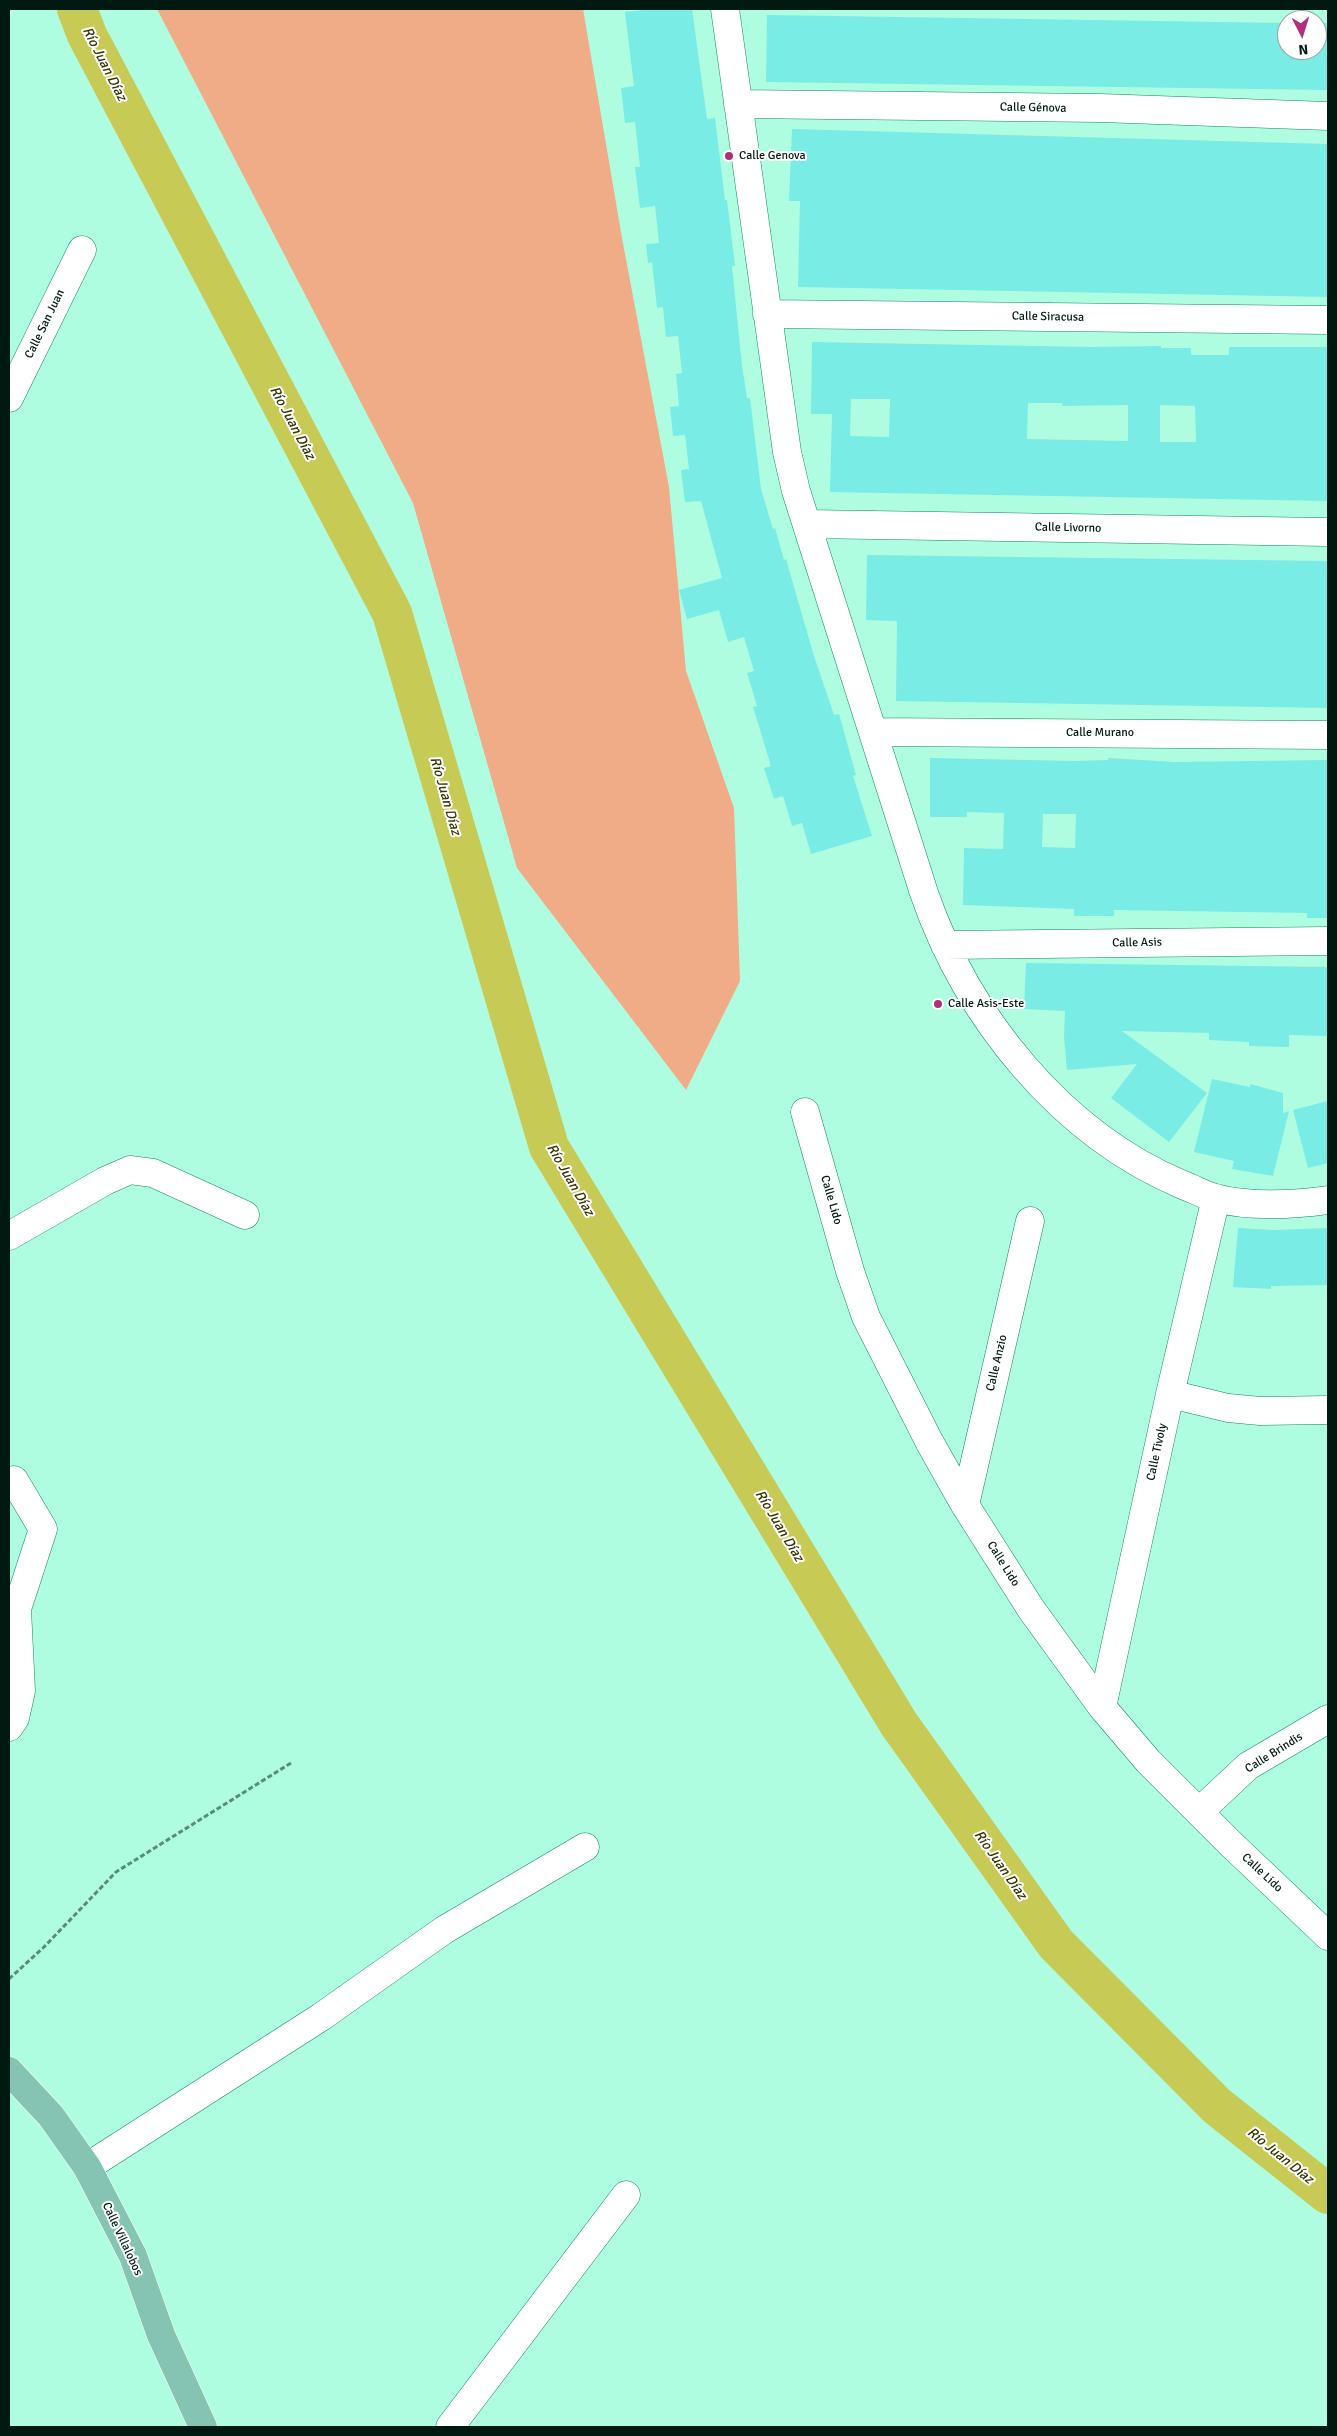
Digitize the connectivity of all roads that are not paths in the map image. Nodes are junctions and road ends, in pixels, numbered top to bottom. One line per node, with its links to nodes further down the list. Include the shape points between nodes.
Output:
1 (724, 9): 2 (street)
2 (738, 104): 3 (street, Calle Génova, via 1100,108); 5 (street)
3 (1328, 116)
4 (82, 250): 7 (street, Calle San Juan)
5 (767, 314): 6 (street, Calle Siracusa); 8 (street, via 787,452)
6 (1328, 320)
7 (9, 398)
8 (807, 524): 9 (street, Calle Livorno); 10 (street)
9 (1328, 532)
10 (873, 732): 11 (street, Calle Murano); 13 (street, via 924,893)
11 (1328, 735)
12 (1328, 941): 13 (street, Calle Asis)
13 (945, 945): 15 (street, via 962,981 1007,1048 1090,1130 1150,1171)
14 (805, 1112): 23 (street, Calle Lido, via 866,1317)
15 (1216, 1198): 16 (street, via 1260,1204 1304,1204); 20 (street, Calle Tivoly)
16 (1328, 1200)
17 (245, 1215): 19 (street, via 153,1173 130,1170)
18 (1030, 1221): 23 (street, Calle Anzio)
19 (9, 1236)
20 (1170, 1394): 21 (street, via 1228,1408); 24 (street, Calle Tivoly)
21 (1328, 1410)
22 (14, 1480): 26 (street, via 43,1529 18,1609 21,1690 15,1718)
23 (965, 1505): 24 (street, Calle Lido, via 1031,1609)
24 (1102, 1707): 27 (street, Calle Lido, via 1148,1761)
25 (1328, 1719): 27 (street, Calle Brindis, via 1248,1766)
26 (9, 1727)
27 (1200, 1811): 29 (street, Calle Lido)
28 (585, 1847): 31 (street, via 444,1930 321,2016)
29 (1328, 1936)
30 (9, 2071): 31 (main road, Calle Villalobos, via 51,2116)
31 (87, 2168): 33 (main road, Calle Villalobos, via 133,2256 161,2335)
32 (626, 2196): 34 (street)
33 (203, 2427)
34 (450, 2427)

